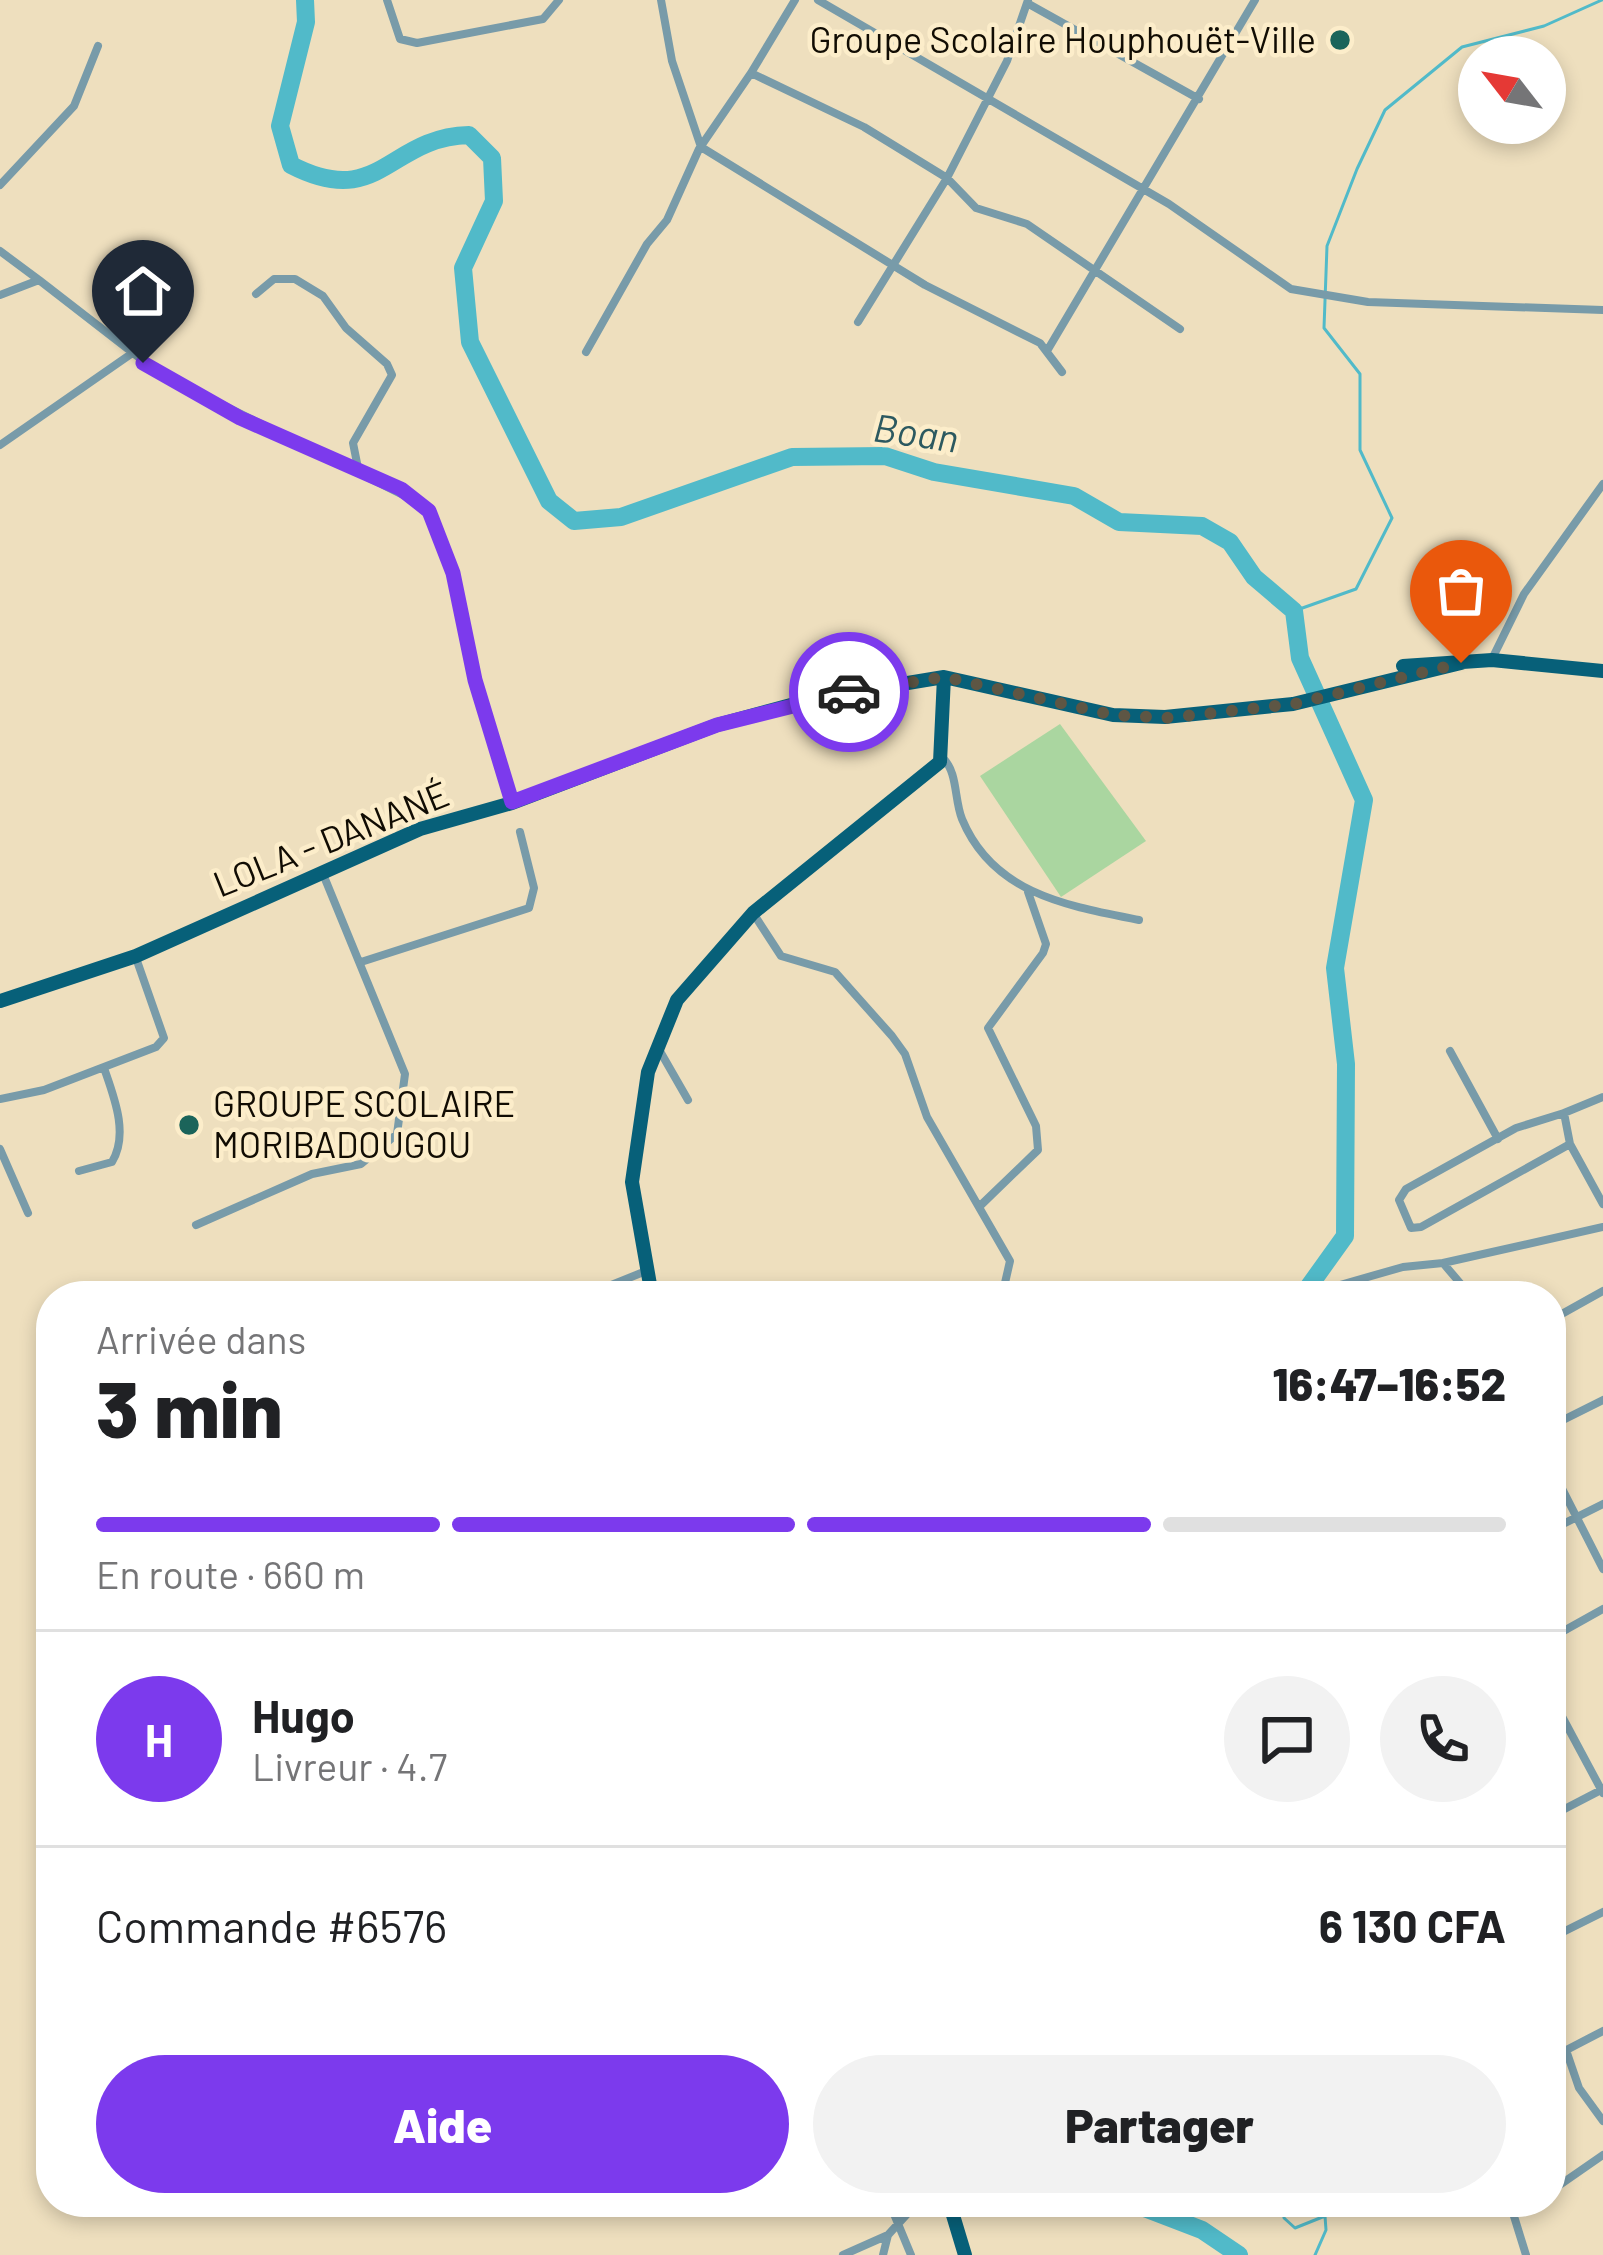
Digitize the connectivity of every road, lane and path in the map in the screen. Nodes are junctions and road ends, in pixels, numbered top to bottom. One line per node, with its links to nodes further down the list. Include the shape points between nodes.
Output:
1 (387, 0): 2 (street, via 400,39 417,43 543,19)
2 (559, 0)
3 (661, 0): 12 (street)
4 (795, 0): 9 (street)
5 (818, 0): 10 (street)
6 (1255, 0): 11 (street)
7 (1027, 1): 10 (street); 11 (street)
8 (98, 46): 14 (street, via 74,106)
9 (751, 73): 12 (street); 13 (street)
10 (988, 99): 13 (street); 15 (street)
11 (1199, 99): 15 (street)
12 (700, 147): 17 (street); 26 (street, via 667,220)
13 (947, 178): 17 (street); 18 (street, via 976,208 1027,224)
14 (0, 184)
15 (1144, 193): 18 (street); 22 (street, via 1276,280 1313,295)
16 (0, 251): 19 (street)
17 (893, 262): 23 (street); 25 (street)
18 (1096, 267): 24 (street); 25 (street)
19 (39, 280): 21 (street); 27 (street)
20 (256, 294): 30 (street, via 274,279 305,284 387,364 392,375 352,442)
21 (0, 296)
22 (1603, 310)
23 (858, 322)
24 (1180, 329)
25 (1046, 351): 28 (street)
26 (586, 352)
27 (131, 354): 29 (street); 30 (street, via 240,418)
28 (1061, 372)
29 (0, 445)
30 (359, 469): 38 (street, via 416,499 434,520)
31 (1603, 484): 32 (street, via 1524,594)
32 (1492, 660): 33 (main road, LOLA - DANANÉ); 35 (main road, LOLA - DANANÉ)
33 (1461, 663): 34 (main road, LOLA - DANANÉ); 36 (main road, LOLA - DANANÉ, via 1294,704 1166,718 1113,715)
34 (1403, 666)
35 (1603, 671)
36 (944, 677): 37 (main road); 38 (main road, LOLA - DANANÉ, via 717,725)
37 (943, 758): 41 (street, via 971,836 1000,873); 42 (main road)
38 (512, 802): 40 (main road, LOLA - DANANÉ, via 420,829)
39 (520, 832): 45 (street, via 534,888 529,908)
40 (323, 873): 44 (main road, LOLA - DANANÉ); 45 (street)
41 (1028, 892): 43 (street); 59 (street, via 1046,944 988,1028 1036,1126 1038,1150)
42 (753, 913): 47 (main road, via 677,1000); 59 (street, via 781,956 835,972 892,1036)
43 (1139, 920)
44 (136, 956): 46 (main road, LOLA - DANANÉ); 49 (street, via 164,1038)
45 (361, 962): 61 (street, via 404,1074 397,1135 361,1164 311,1174)
46 (0, 1001)
47 (657, 1045): 52 (street); 64 (main road, via 632,1182)
48 (1450, 1051): 54 (street)
49 (104, 1068): 51 (street); 57 (street, via 120,1127 118,1152 112,1162)
50 (1603, 1097): 53 (street)
51 (0, 1099)
52 (688, 1100)
53 (1564, 1114): 54 (street); 55 (street)
54 (1498, 1139): 55 (street, via 1402,1193 1411,1228)
55 (1570, 1144): 58 (street)
56 (0, 1149): 60 (street)
57 (79, 1171)
58 (1603, 1204)
59 (981, 1205): 67 (street, via 1010,1261)
60 (28, 1213)
61 (196, 1226)
62 (1603, 1227): 63 (street)
63 (1443, 1263): 68 (street); 69 (street)
64 (646, 1270): 65 (street); 66 (main road)
65 (620, 1281)
66 (649, 1281)
67 (1005, 1281)
68 (1354, 1281)
69 (1459, 1281)
70 (1603, 1291): 71 (street)
71 (1566, 1312)
72 (1603, 1400): 73 (street)
73 (1566, 1418)
74 (1566, 1497): 76 (street)
75 (1603, 1504): 76 (street)
76 (1576, 1517): 77 (street); 78 (street)
77 (1566, 1522)
78 (1603, 1569)
79 (1603, 1609): 80 (street)
80 (1566, 1630)
81 (1566, 1724): 82 (street)
82 (1602, 1790): 83 (street)
83 (1566, 1808)
84 (1603, 1912): 85 (street)
85 (1566, 1930)
86 (1603, 2031): 87 (street)
87 (1566, 2050)
88 (1566, 2058): 89 (street)
89 (1603, 2120)
90 (1603, 2155): 91 (street)
91 (1566, 2181)
92 (897, 2217): 96 (street)
93 (907, 2217): 96 (street)
94 (954, 2217): 101 (main road)
95 (1515, 2217): 102 (street)
96 (901, 2225): 97 (street); 100 (street)
97 (888, 2235): 98 (street); 99 (street)
98 (842, 2255)
99 (884, 2255)
100 (911, 2255)
101 (965, 2255)
102 (1526, 2255)

